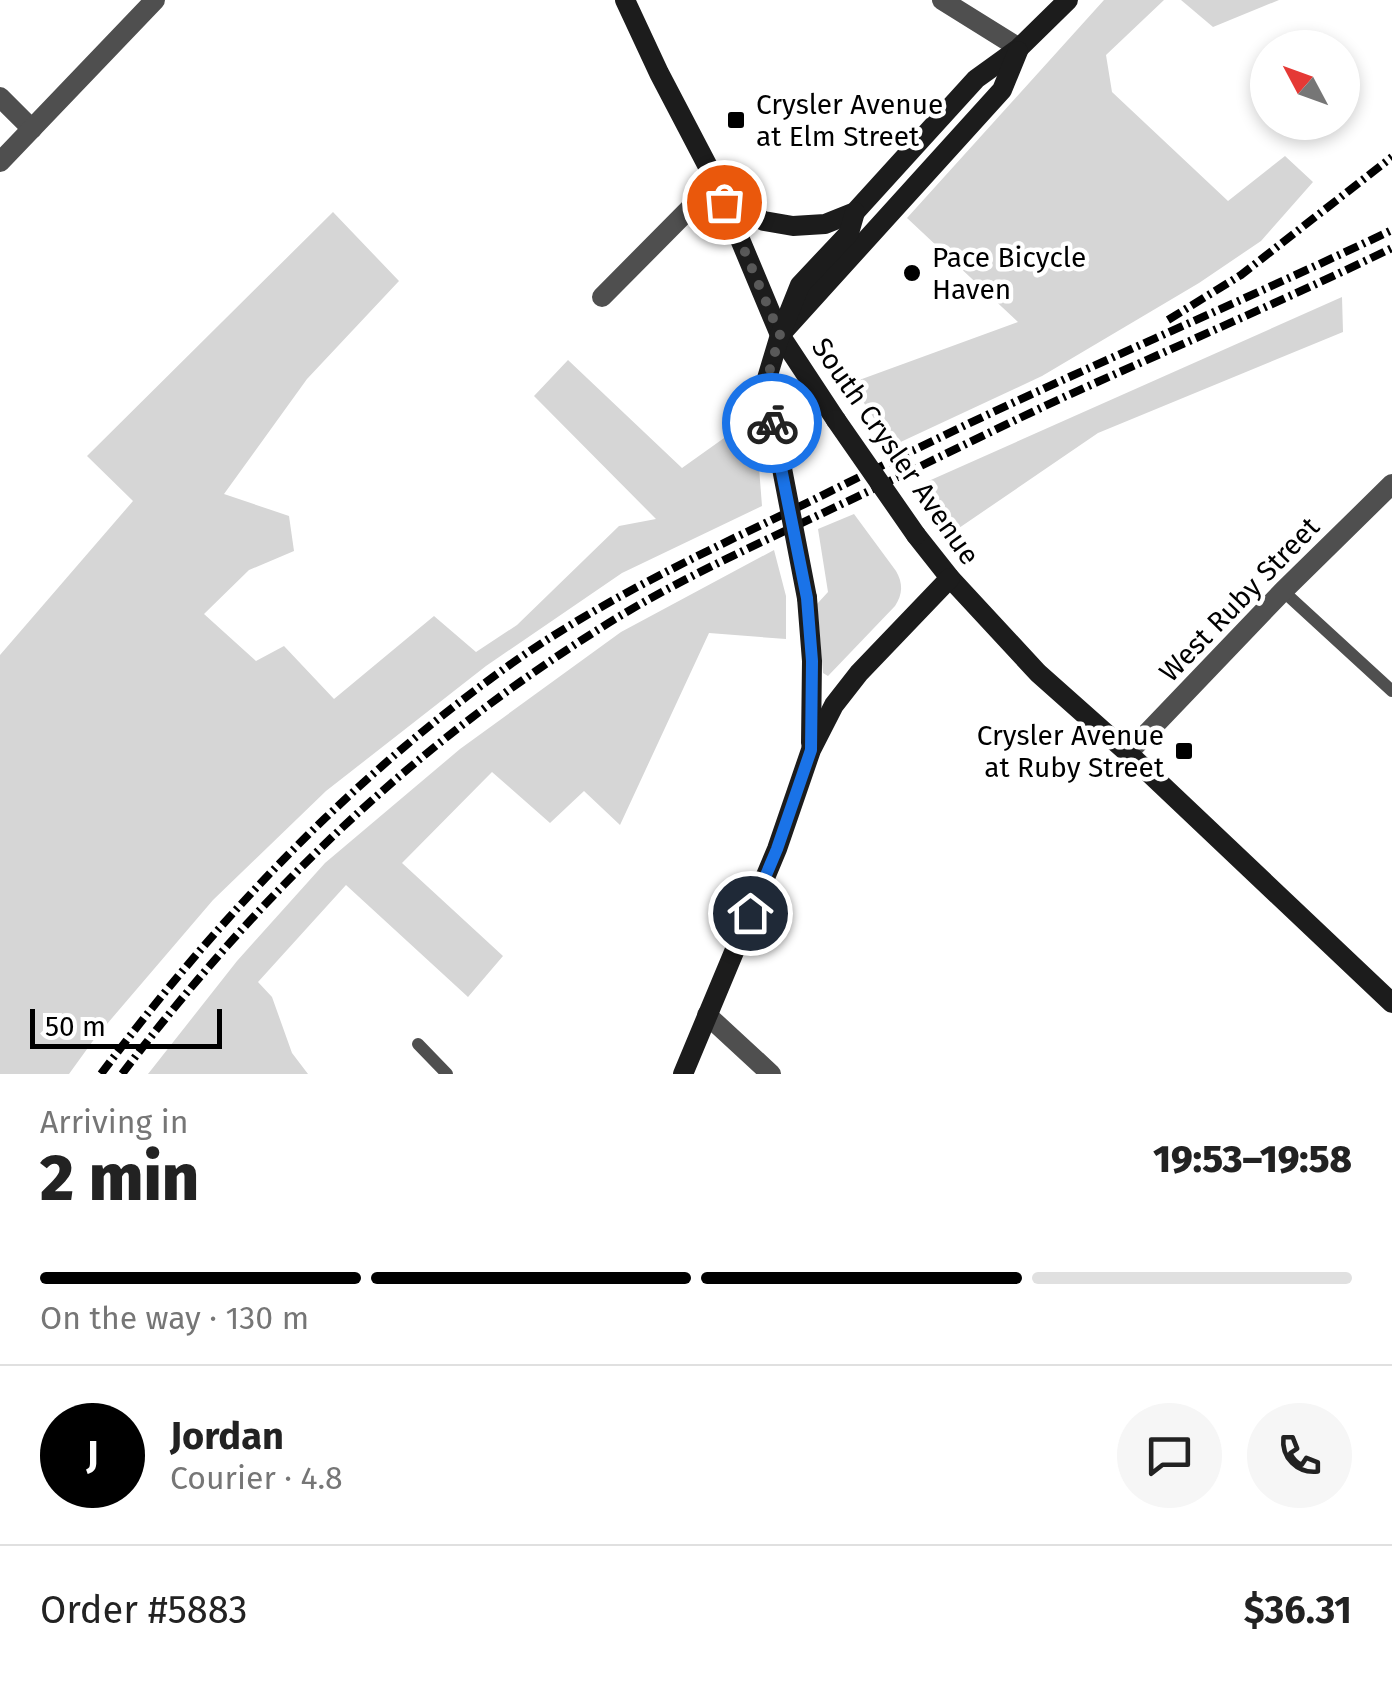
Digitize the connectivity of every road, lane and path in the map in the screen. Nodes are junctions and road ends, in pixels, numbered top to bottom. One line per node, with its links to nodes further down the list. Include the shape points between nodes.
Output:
1 (155, 0): 7 (street)
2 (942, 0): 5 (street)
3 (1068, 0): 5 (main road)
4 (628, 1): 9 (main road, South Crysler Avenue)
5 (1018, 48): 10 (main road, via 976,79); 12 (main road, via 1002,90)
6 (0, 97): 7 (street)
7 (32, 128): 8 (street)
8 (0, 162)
9 (720, 192): 10 (main road, via 764,221 793,226 826,224); 11 (street); 12 (main road, South Crysler Avenue)
10 (855, 212): 12 (main road, via 849,232 800,285)
11 (602, 297)
12 (780, 335): 14 (main road, South Crysler Avenue, bridge); 17 (main road, bridge, via 765,386 807,598)
13 (1392, 484): 15 (street, West Ruby Street)
14 (950, 578): 17 (main road, via 859,673); 18 (main road, South Crysler Avenue, via 1038,673)
15 (1283, 591): 16 (lane); 18 (street, West Ruby Street)
16 (1392, 691)
17 (811, 750): 20 (main road)
18 (1128, 752): 19 (main road, South Crysler Avenue)
19 (1392, 1003)
20 (707, 1015): 23 (main road); 24 (street)
21 (418, 1044): 22 (lane)
22 (447, 1074)
23 (683, 1074)
24 (771, 1074)

